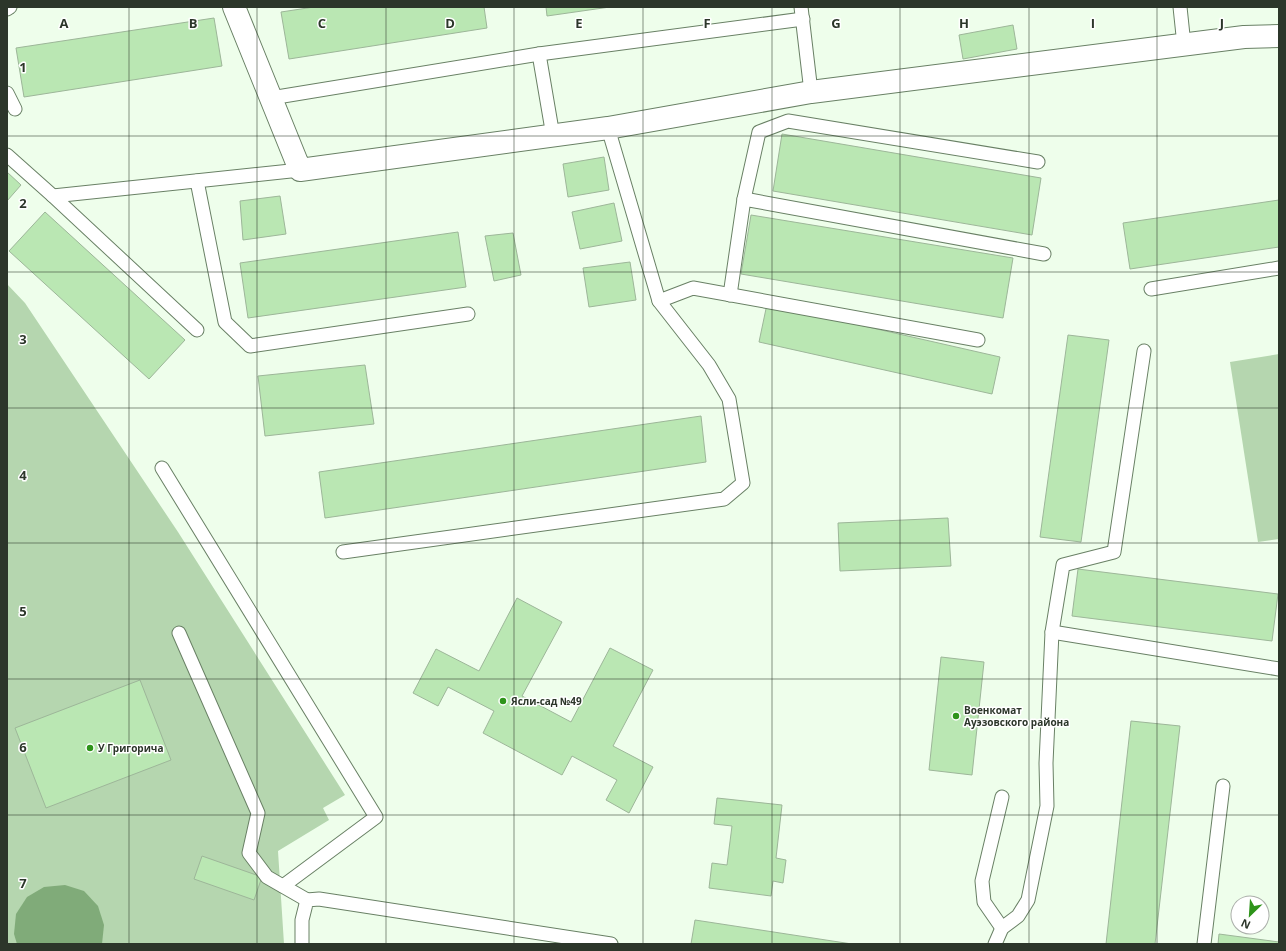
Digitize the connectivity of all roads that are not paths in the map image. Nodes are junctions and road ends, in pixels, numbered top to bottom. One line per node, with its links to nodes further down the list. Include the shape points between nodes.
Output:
1 (10, 7): 4 (lane)
2 (234, 7): 11 (street)
3 (1180, 7): 7 (lane)
4 (7, 9)
5 (802, 13): 8 (lane); 9 (lane)
6 (1279, 36): 7 (street, via 1244,37)
7 (1184, 45): 9 (street)
8 (539, 54): 11 (lane); 14 (lane)
9 (812, 92): 13 (street)
10 (7, 93): 12 (lane)
11 (271, 98): 17 (street)
12 (15, 109)
13 (608, 128): 14 (street); 25 (lane)
14 (553, 136): 17 (street)
15 (7, 155): 19 (lane)
16 (1038, 162): 20 (lane, via 788,121 759,132)
17 (300, 170): 18 (lane)
18 (197, 181): 19 (lane); 26 (lane, via 225,322 250,346)
19 (53, 196): 27 (lane)
20 (744, 199): 21 (lane); 24 (lane)
21 (1044, 254)
22 (1279, 268): 23 (lane)
23 (1151, 289)
24 (730, 295): 25 (lane, via 693,288); 28 (lane)
25 (659, 301): 31 (lane, via 709,365 729,398 743,484 724,499)
26 (468, 314)
27 (198, 330)
28 (978, 340)
29 (1144, 351): 32 (lane, via 1114,552 1063,565)
30 (162, 468): 37 (lane, via 376,817)
31 (343, 552)
32 (1052, 632): 34 (lane); 39 (lane, via 1046,763 1047,806 1028,900 1018,916)
33 (179, 633): 37 (lane, via 258,813 249,853 267,877)
34 (1279, 669)
35 (1223, 786): 43 (lane)
36 (1002, 797): 39 (lane, via 982,881 984,902)
37 (283, 886): 38 (lane)
38 (306, 900): 40 (lane, via 302,920); 41 (lane, via 319,899)
39 (1002, 928): 42 (lane)
40 (302, 944)
41 (611, 944)
42 (995, 944)
43 (1204, 944)

